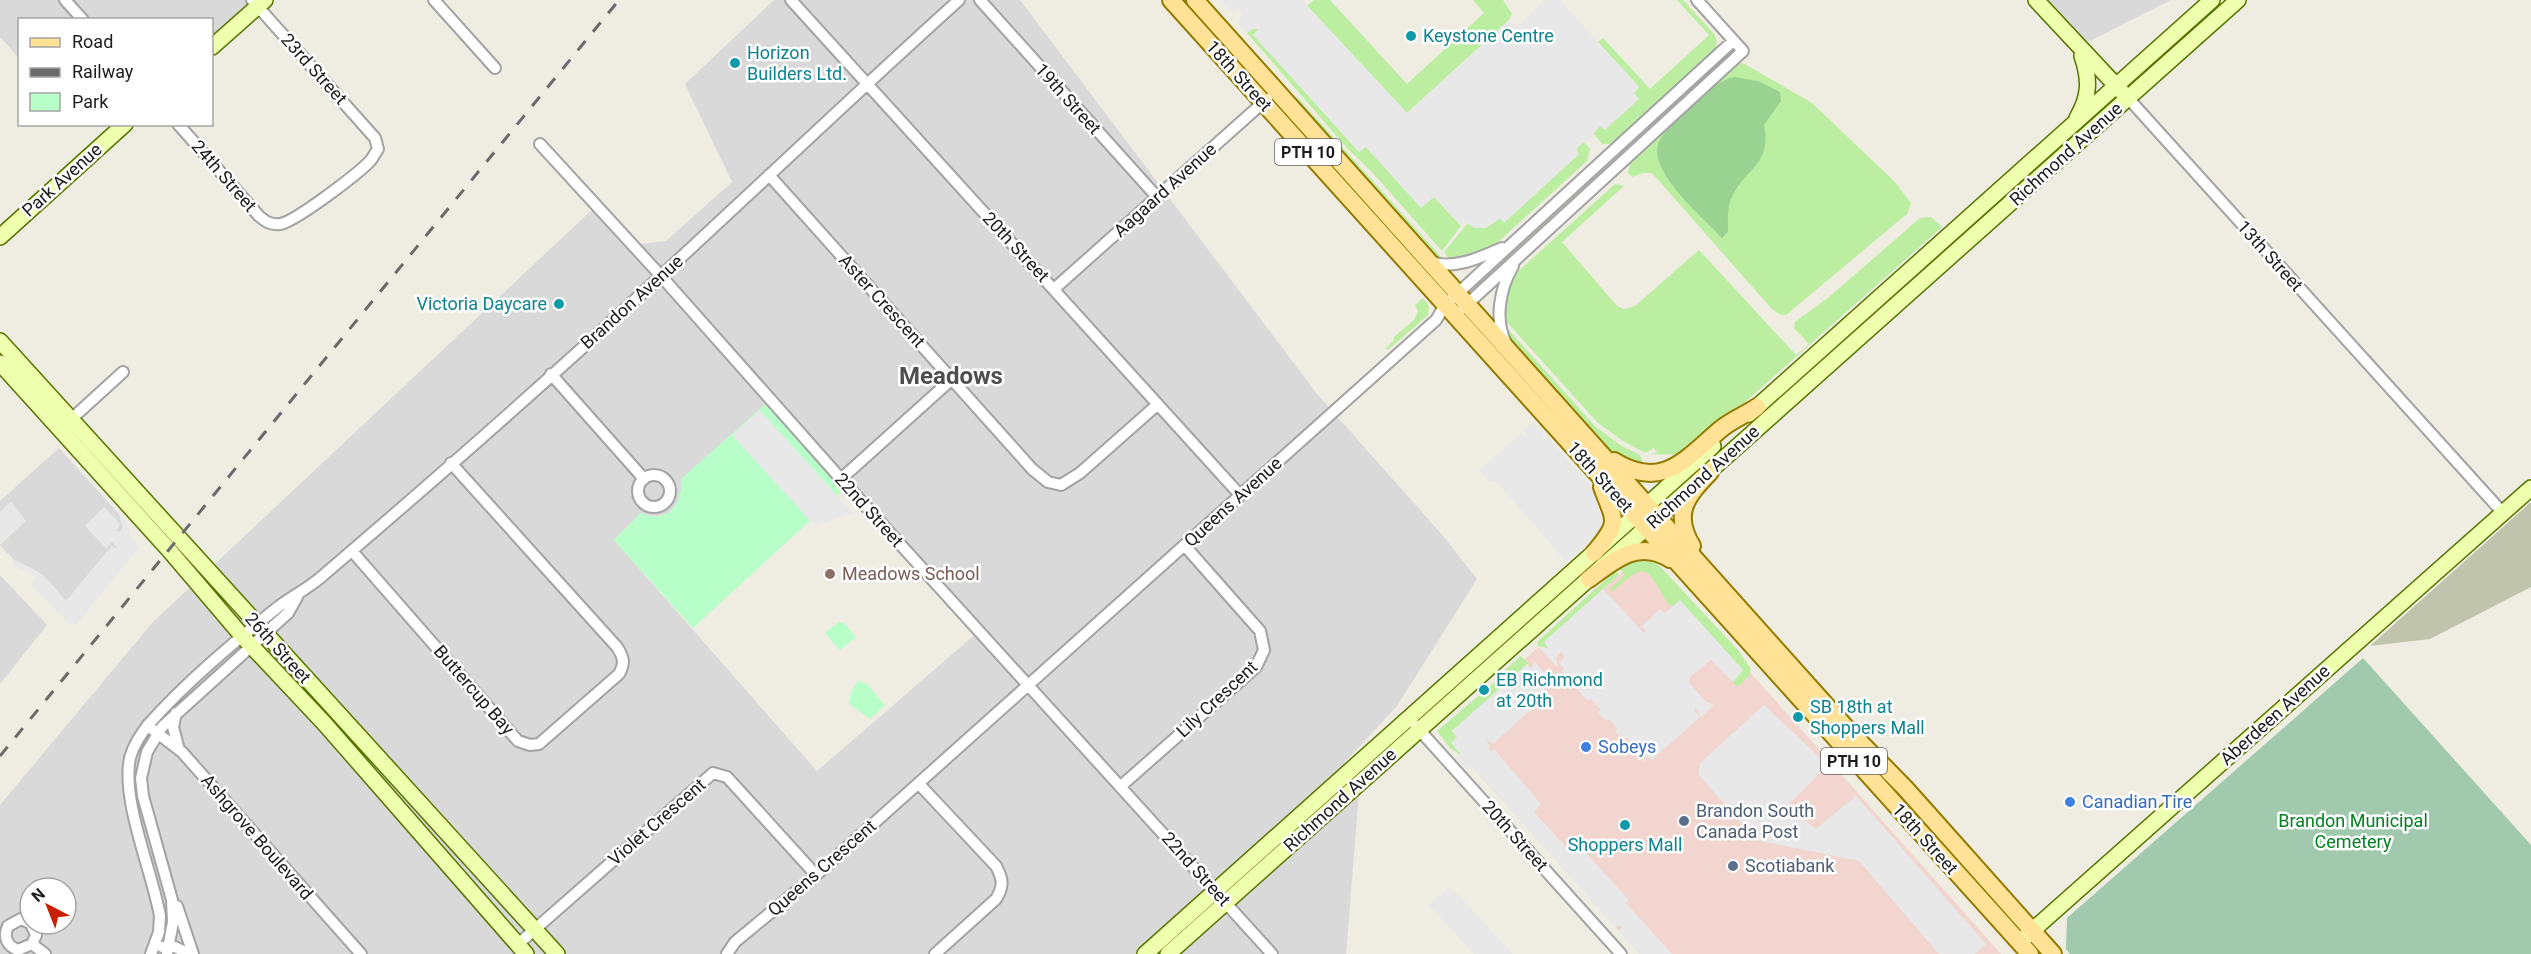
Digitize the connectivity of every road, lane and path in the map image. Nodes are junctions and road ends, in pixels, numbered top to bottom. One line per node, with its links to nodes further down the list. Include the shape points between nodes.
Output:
1 (65, 0): 13 (street)
2 (434, 0): 17 (street)
3 (791, 0): 18 (street, 20th Street)
4 (959, 0): 18 (street, Brandon Avenue)
5 (980, 0): 28 (street, 19th Street)
6 (1172, 0): 20 (main road, 18th Street / PTH 10)
7 (1195, 0): 20 (main road, 18th Street / PTH 10)
8 (1697, 0): 14 (street)
9 (2036, 0): 16 (main road, 13th Street)
10 (2212, 0): 19 (main road, Richmond Avenue)
11 (2238, 0): 21 (main road, Richmond Avenue)
12 (258, 2): 15 (main road); 25 (street, 23rd Street)
13 (81, 18)
14 (1733, 41): 31 (street); 33 (street, via 1743,51)
15 (213, 46)
16 (2078, 47): 19 (main road, 13th Street); 24 (main road, via 2089,87)
17 (495, 68)
18 (867, 82): 27 (street, Brandon Avenue); 36 (street, 20th Street)
19 (2116, 87): 21 (main road, 13th Street); 24 (main road, Richmond Avenue)
20 (1270, 97): 28 (street, Aagaard Avenue); 34 (main road, 18th Street / PTH 10); 37 (main road, 18th Street / PTH 10)
21 (2128, 98): 32 (main road, Richmond Avenue); 57 (street, 13th Street)
22 (123, 126): 30 (main road, Park Avenue)
23 (180, 126): 25 (street, 24th Street, via 270,224 294,218 352,177 378,149)
24 (2071, 127): 29 (main road, Richmond Avenue)
25 (375, 138)
26 (540, 144): 35 (street, 22nd Street)
27 (769, 175): 35 (street, Brandon Avenue); 43 (street, Aster Crescent)
28 (1157, 197): 36 (street, Aagaard Avenue)
29 (1955, 229): 32 (street); 45 (main road, Richmond Avenue)
30 (0, 237)
31 (1515, 240): 34 (street, via 1482,257 1455,263 1432,263); 37 (street)
32 (1967, 243): 50 (main road, Richmond Avenue)
33 (1526, 250): 37 (street); 39 (street, via 1509,273 1500,311 1504,338)
34 (1421, 253): 37 (main road, 18th Street / PTH 10)
35 (662, 276): 42 (street, Brandon Avenue); 52 (street, 22nd Street)
36 (1054, 289): 44 (street, 20th Street)
37 (1456, 305): 39 (main road, 18th Street / PTH 10); 49 (main road, 18th Street / PTH 10); 54 (street, Queens Avenue)
38 (0, 341): 46 (main road, 26th Street)
39 (1518, 361): 47 (main road, 18th Street / PTH 10)
40 (0, 363): 46 (main road, 26th Street)
41 (123, 372): 46 (street)
42 (551, 375): 48 (street, Brandon Avenue); 51 (street)
43 (952, 379): 44 (street, Aster Crescent, via 1032,469 1048,482 1061,485); 52 (street)
44 (1157, 405): 54 (street, 20th Street)
45 (1757, 407): 47 (main road, via 1726,425 1679,465 1662,472 1632,471); 56 (main road, Richmond Avenue)
46 (66, 425): 55 (main road, 26th Street)
47 (1596, 447): 56 (main road, 18th Street / PTH 10)
48 (451, 463): 60 (street, Brandon Avenue); 60 (street, Buttercup Bay, via 623,656 619,674 596,695 539,744 518,741)
49 (1592, 468): 58 (main road, 18th Street / PTH 10); 61 (main road, via 1614,521)
50 (1710, 472): 56 (main road, Richmond Avenue); 63 (main road, via 1687,500 1682,520 1687,537)
51 (644, 478)
52 (841, 479): 67 (street, 22nd Street)
53 (2531, 488): 57 (main road, Aberdeen Avenue)
54 (1240, 495): 59 (street, Queens Avenue)
55 (141, 509): 65 (main road, 26th Street); 66 (main road, 26th Street)
56 (1653, 511): 58 (main road, Richmond Avenue); 63 (main road, 18th Street / PTH 10)
57 (2503, 513): 81 (main road, Aberdeen Avenue)
58 (1640, 522): 61 (main road, Richmond Avenue); 62 (main road, 18th Street / PTH 10); 64 (main road, Richmond Avenue)
59 (1185, 546): 67 (street, Queens Avenue); 74 (street, Lily Crescent, via 1260,631 1264,650 1256,667)
60 (352, 551): 65 (street, Brandon Avenue, via 297,596 288,613)
61 (1594, 553): 69 (main road, Richmond Avenue)
62 (1680, 567): 64 (main road, via 1659,552 1642,550 1620,558); 81 (main road, 18th Street / PTH 10)
63 (1712, 577): 81 (main road, 18th Street / PTH 10)
64 (1588, 579): 69 (main road, Richmond Avenue)
65 (261, 630): 66 (street, Brandon Avenue); 79 (main road, 26th Street)
66 (248, 641): 68 (street); 70 (street); 83 (main road, 26th Street)
67 (1029, 685): 73 (street, Queens Crescent); 74 (street, 22nd Street)
68 (176, 713): 71 (street); 72 (street, via 174,727)
69 (1414, 724): 77 (main road, Richmond Avenue); 94 (street, 20th Street)
70 (147, 726): 71 (street, Ashgrove Boulevard); 84 (street, via 130,757 128,784 158,903)
71 (156, 733): 72 (street, Ashgrove Boulevard); 76 (street, via 141,778)
72 (179, 750): 87 (street, Ashgrove Boulevard)
73 (919, 784): 75 (street, Queens Crescent); 90 (street, via 1003,878 996,899)
74 (1121, 786): 77 (street, 22nd Street)
75 (816, 875): 79 (street, Violet Crescent, via 727,777 713,773); 89 (street, Queens Crescent, via 735,942)
76 (170, 892): 84 (street, via 173,922); 86 (street, via 177,903)
77 (1221, 896): 91 (main road, Richmond Avenue); 92 (main road, Richmond Avenue); 93 (street, 22nd Street)
78 (18, 921): 82 (street, via 12,922 6,936 10,945 18,950)
79 (535, 929): 83 (street, Violet Crescent); 88 (main road, 26th Street)
80 (36, 936): 82 (street)
81 (2027, 943): 95 (main road, 18th Street / PTH 10)
82 (32, 944): 85 (street)
83 (521, 949)
84 (163, 951): 86 (street, via 181,949)
85 (45, 954)
86 (191, 954)
87 (361, 954)
88 (557, 954)
89 (727, 954)
90 (934, 954)
91 (1144, 954)
92 (1168, 954)
93 (1272, 954)
94 (1621, 954)
95 (2053, 954)

